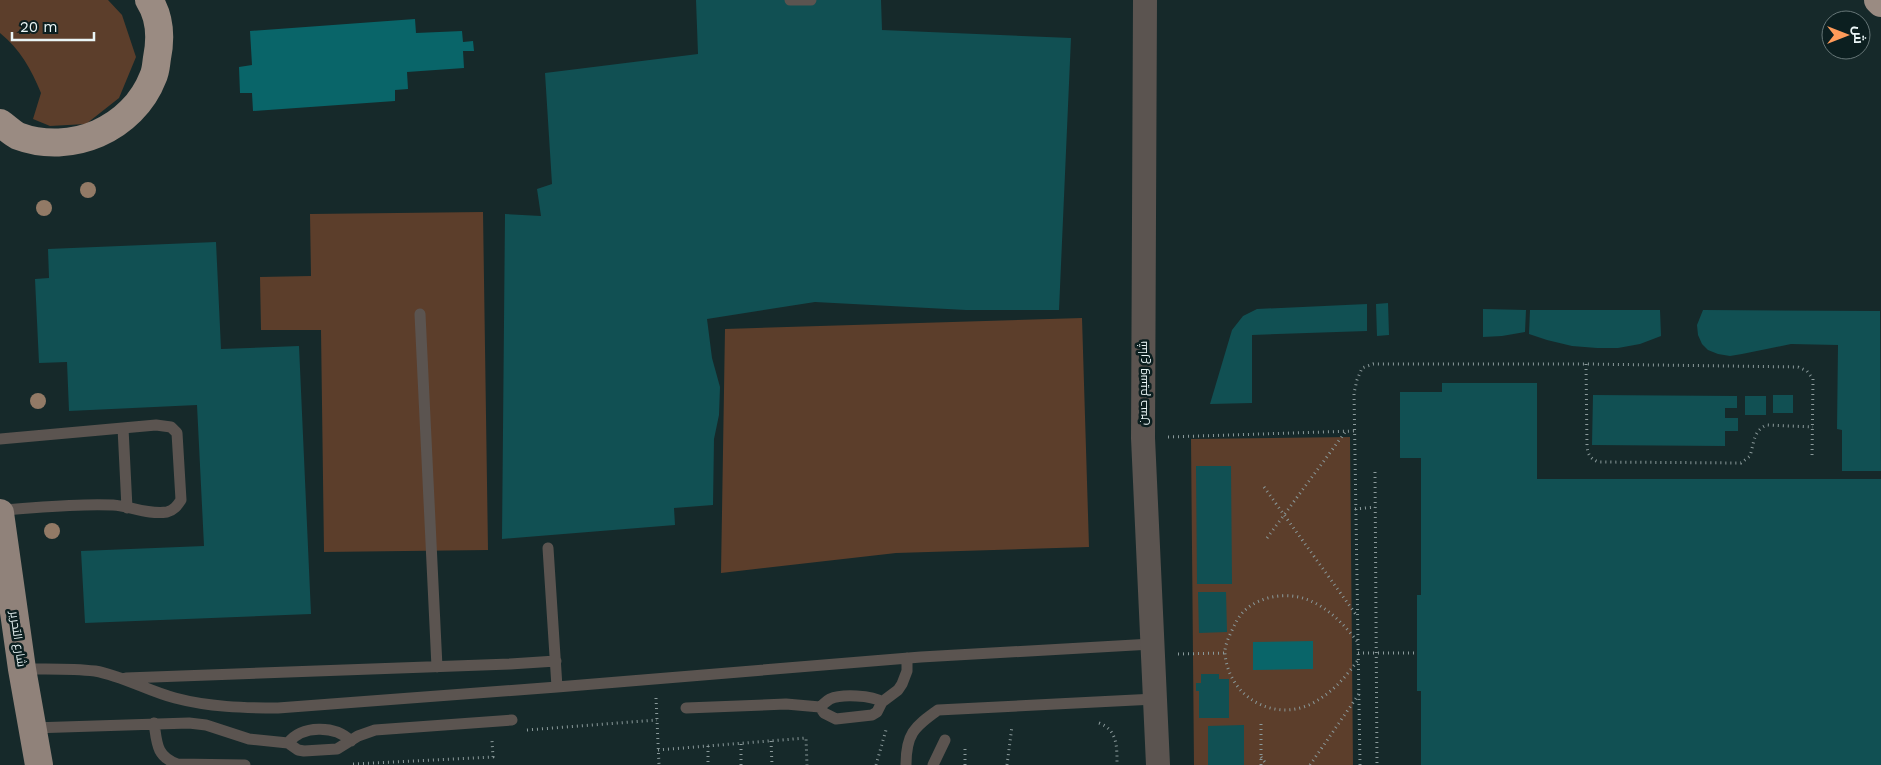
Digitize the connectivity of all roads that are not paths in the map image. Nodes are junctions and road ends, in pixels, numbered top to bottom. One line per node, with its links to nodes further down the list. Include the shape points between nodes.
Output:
1 (149, 0): 7 (highway, via 156,11 160,44 154,76 137,105 113,127 82,140 49,144 17,136)
2 (790, 0): 3 (lane)
3 (811, 0)
4 (1144, 0): 14 (street, شارع وسيم حسن, via 1143,438)
5 (1878, 0): 6 (highway)
6 (1881, 3)
7 (0, 123)
8 (420, 314): 17 (lane)
9 (123, 428): 10 (lane); 11 (lane); 11 (lane, via 156,425 172,428 176,434 181,500 167,512)
10 (0, 439)
11 (127, 508): 12 (lane, via 99,505)
12 (0, 511): 18 (main road, شارع التحرير)
13 (548, 548): 16 (lane)
14 (1152, 650): 15 (lane); 21 (street, شارع وسيم حسن)
15 (907, 658): 20 (lane); 22 (lane, via 902,684)
16 (556, 661): 17 (lane); 20 (lane)
17 (436, 667): 19 (lane)
18 (22, 669): 19 (lane, via 73,669); 27 (main road, شارع التحرير)
19 (120, 678): 20 (lane, via 174,698 243,708)
20 (557, 687)
21 (1155, 699): 33 (lane, via 938,710 911,734); 35 (street, شارع وسيم حسن)
22 (882, 702): 23 (lane, via 869,697 842,697 830,699); 23 (lane, via 872,715 843,719 830,717)
23 (820, 707): 24 (lane, via 786,704)
24 (686, 708)
25 (512, 720): 29 (lane, via 374,730)
26 (154, 723): 27 (lane); 30 (lane, via 206,725 249,739); 32 (lane, via 157,746 169,761 178,764)
27 (32, 728): 31 (main road, شارع التحرير)
28 (945, 740): 34 (lane)
29 (351, 741): 30 (lane, via 337,749 310,751 298,750); 30 (lane, via 345,735 330,730 302,732)
30 (288, 743)
31 (39, 765)
32 (245, 765)
33 (906, 765)
34 (933, 765)
35 (1158, 765)

